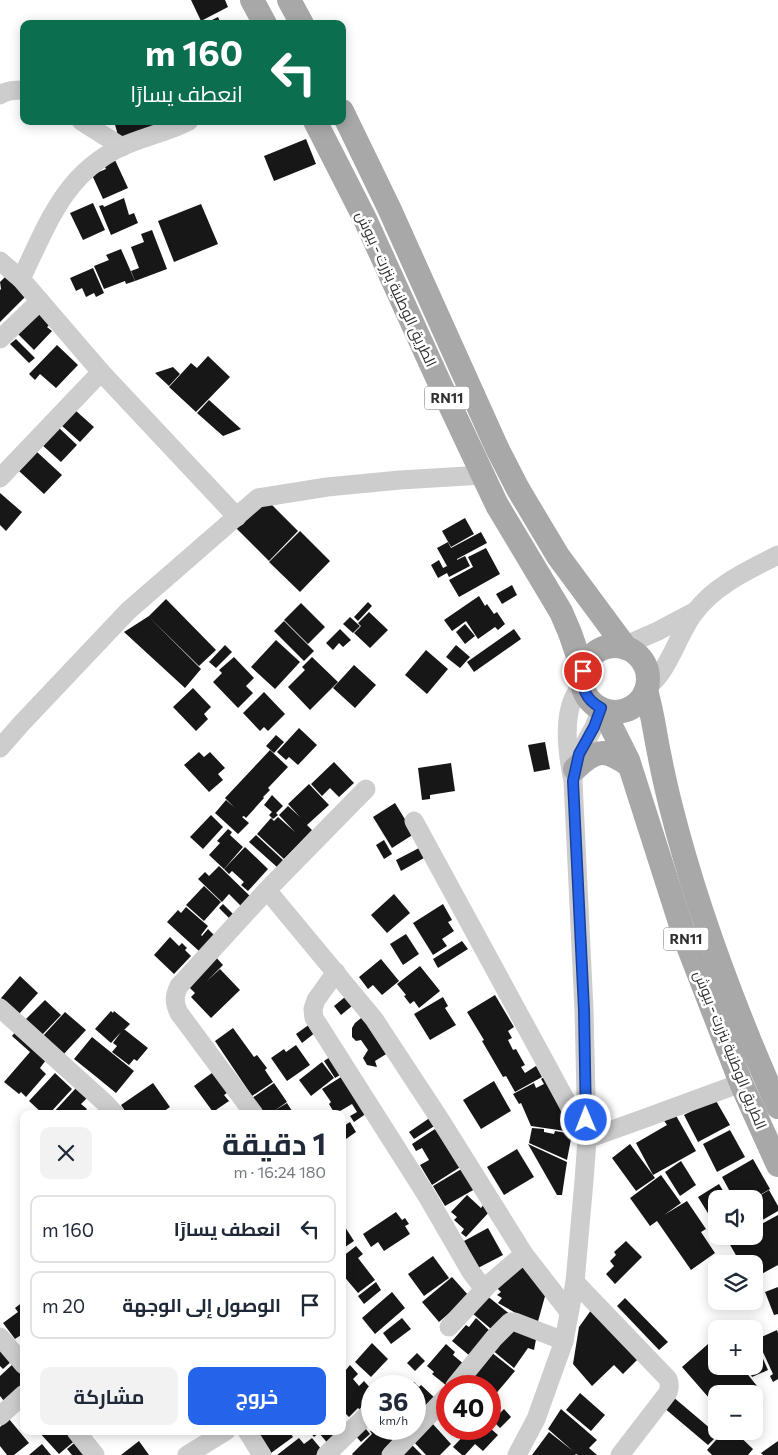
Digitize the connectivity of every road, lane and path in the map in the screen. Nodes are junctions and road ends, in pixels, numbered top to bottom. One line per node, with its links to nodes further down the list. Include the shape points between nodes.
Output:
1 (252, 0): 3 (main road)
2 (289, 0): 4 (main road)
3 (263, 20)
4 (300, 20)
5 (20, 90): 6 (street)
6 (0, 95)
7 (346, 118): 22 (main road, الطريق الوطنية بنزرت - ببوش / RN11, via 518,489 558,556)
8 (86, 125): 11 (street)
9 (180, 125): 11 (street)
10 (317, 125): 17 (main road, الطريق الوطنية بنزرت - ببوش / RN11, via 365,219)
11 (122, 147): 13 (street, via 99,160 76,180 58,204)
12 (0, 261): 13 (street)
13 (21, 279): 14 (street)
14 (40, 300): 15 (street); 16 (street)
15 (0, 339)
16 (101, 372): 18 (street); 19 (street)
17 (483, 475): 19 (street, via 400,480 264,496); 23 (main road, الطريق الوطنية بنزرت - ببوش / RN11, via 560,612)
18 (0, 478)
19 (237, 517): 26 (street, via 128,611)
20 (778, 555): 21 (street, via 709,596)
21 (694, 612): 22 (street); 24 (street, via 658,678)
22 (627, 648): 23 (main road, via 605,647 595,652 588,660); 24 (main road, RN11, via 636,653 646,668)
23 (583, 676): 25 (main road, RN11, via 588,698); 28 (street, via 572,701 568,722 568,752)
24 (646, 689): 25 (main road, via 635,705 625,710); 35 (main road, الطريق الوطنية بنزرت - ببوش / RN11, via 670,806 692,881 716,956)
25 (602, 709): 27 (main road, الطريق الوطنية بنزرت - ببوش / RN11); 28 (street, via 579,754)
26 (0, 748)
27 (629, 765): 28 (main road, via 606,752 597,753 589,757); 34 (main road, الطريق الوطنية بنزرت - ببوش / RN11, via 686,941)
28 (574, 775): 38 (street)
29 (366, 788): 31 (street)
30 (414, 821): 38 (street)
31 (267, 890): 32 (street); 37 (street, via 175,993 179,1013)
32 (336, 972): 40 (street, via 399,1055); 42 (street, via 316,1000 314,1018)
33 (0, 1008): 36 (street)
34 (741, 1083): 38 (street); 39 (main road, الطريق الوطنية بنزرت - ببوش / RN11)
35 (778, 1107)
36 (112, 1110)
37 (251, 1110)
38 (586, 1139): 41 (street)
39 (778, 1165)
40 (524, 1254): 42 (street); 43 (street)
41 (575, 1282): 43 (street); 62 (street, via 670,1384 667,1394)
42 (484, 1289): 44 (street)
43 (569, 1312): 46 (street)
44 (448, 1327)
45 (1, 1340): 47 (street)
46 (564, 1340): 48 (street, via 510,1322); 61 (street, via 536,1419)
47 (20, 1361)
48 (464, 1375)
49 (20, 1398): 51 (street)
50 (436, 1407): 60 (street)
51 (0, 1416)
52 (361, 1421): 59 (street)
53 (79, 1435): 56 (street)
54 (220, 1435): 57 (street)
55 (250, 1435): 58 (street)
56 (95, 1455)
57 (187, 1455)
58 (262, 1455)
59 (326, 1455)
60 (390, 1455)
61 (517, 1455)
62 (620, 1455)

